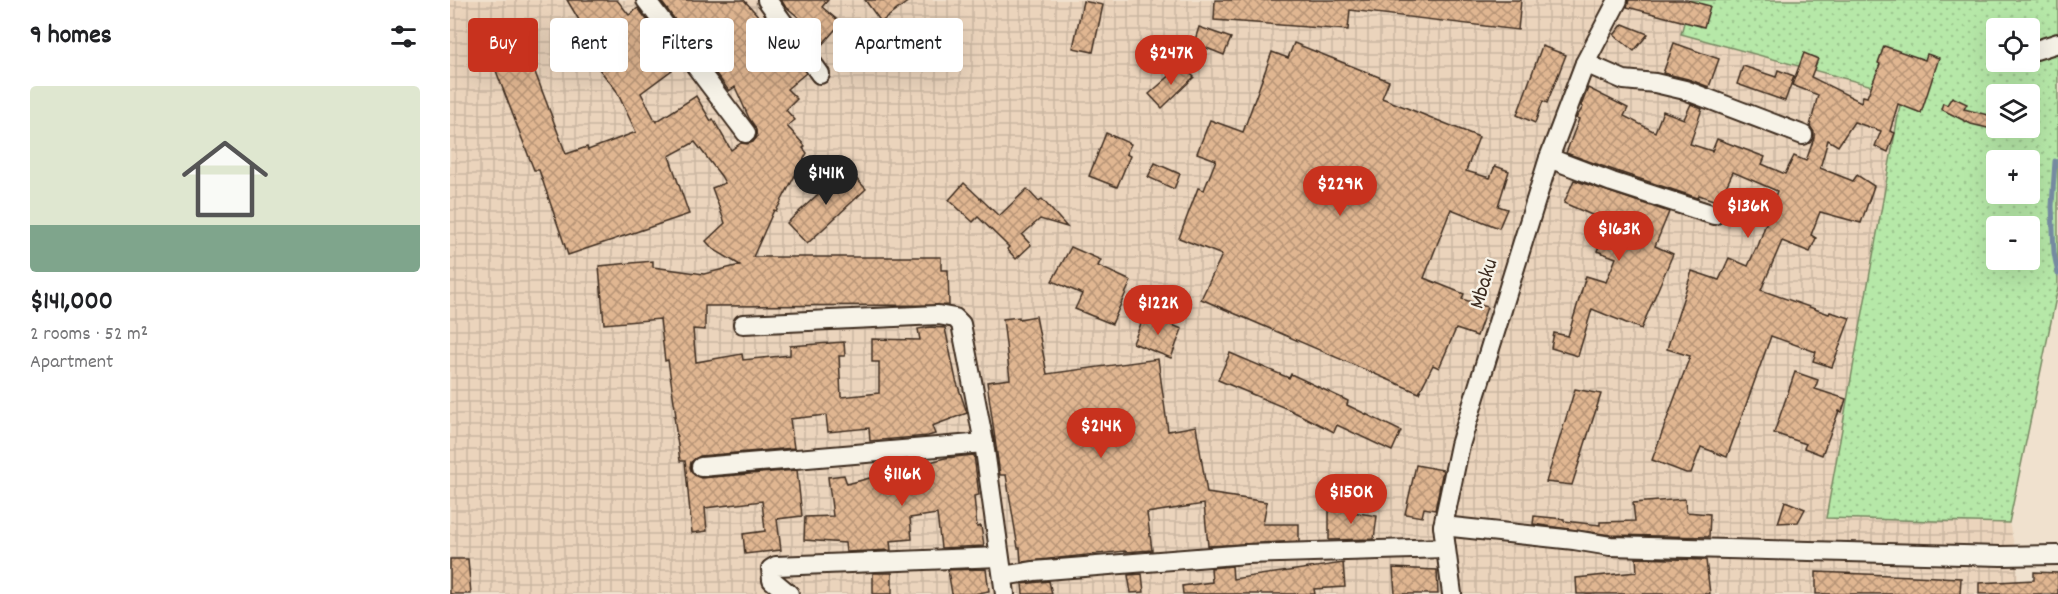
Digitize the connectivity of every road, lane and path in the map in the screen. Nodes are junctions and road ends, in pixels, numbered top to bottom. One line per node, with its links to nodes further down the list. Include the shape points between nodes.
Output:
1 (646, 0): 8 (street)
2 (767, 0): 7 (street)
3 (1618, 0): 6 (street, Mbaku)
4 (2058, 43): 5 (street)
5 (2040, 49)
6 (1585, 63): 9 (street, via 1624,80 1685,90); 10 (street, Mbaku)
7 (820, 74)
8 (746, 133)
9 (1803, 135)
10 (1549, 158): 11 (street); 15 (street, Mbaku, via 1460,445)
11 (1714, 214)
12 (742, 324): 13 (street, via 938,315 956,318 961,324)
13 (984, 443): 14 (street); 18 (street)
14 (700, 467)
15 (1443, 526): 16 (street, Mbaku); 17 (street, via 1610,546)
16 (1446, 548): 19 (street, via 1247,554 1045,570); 21 (street, Mbaku)
17 (2058, 555)
18 (999, 557): 19 (street); 20 (street, via 776,566 771,569 772,580)
19 (1004, 585)
20 (789, 594)
21 (1452, 594)

